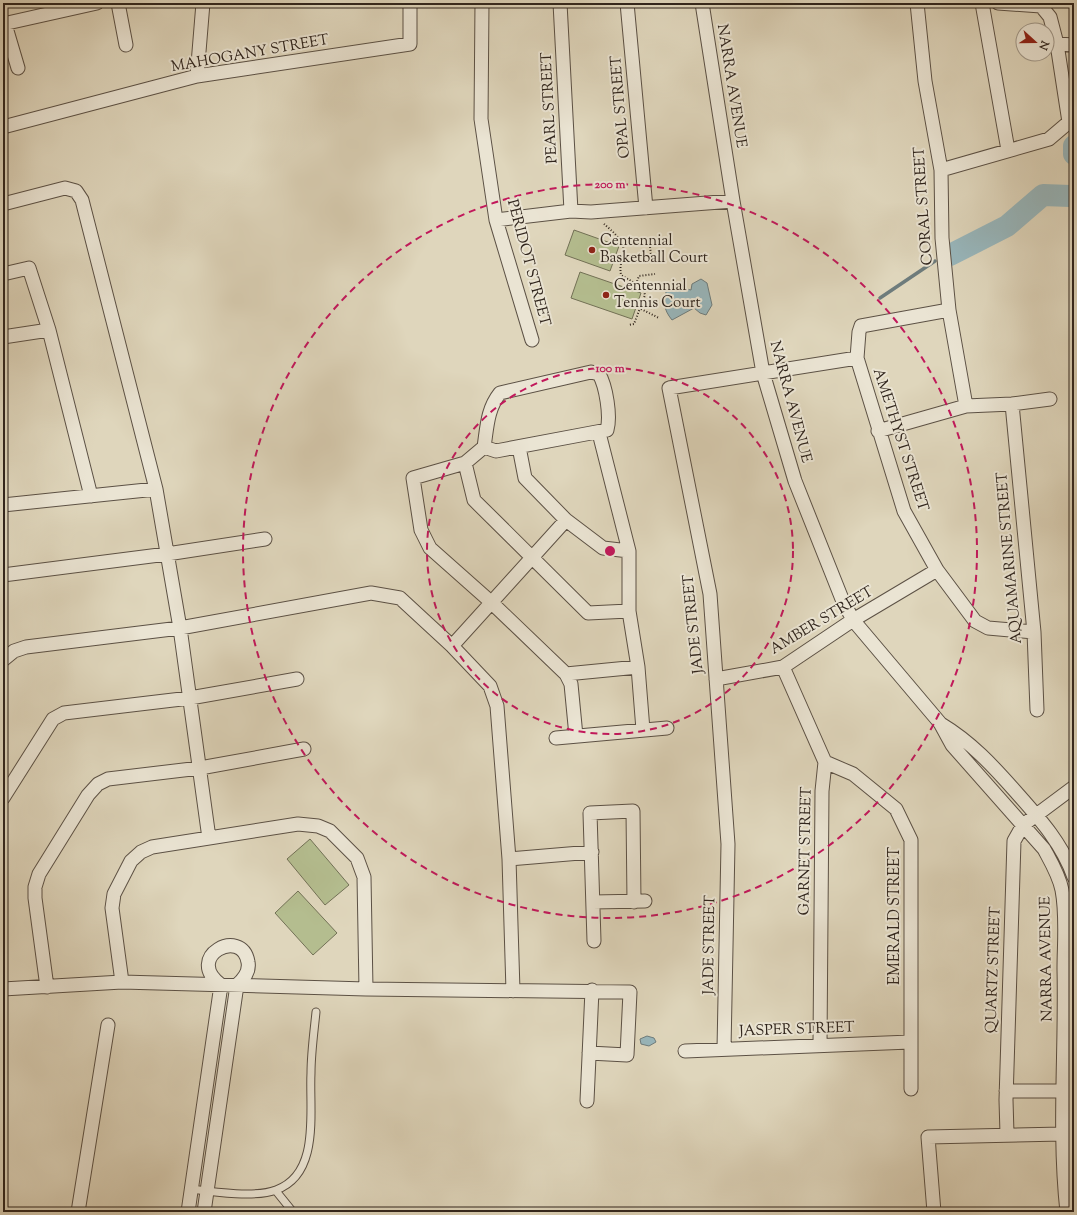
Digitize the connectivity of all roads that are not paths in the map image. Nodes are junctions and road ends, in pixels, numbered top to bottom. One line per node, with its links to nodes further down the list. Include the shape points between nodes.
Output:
1 (97, 3): 12 (street)
2 (118, 3): 14 (street)
3 (203, 3): 17 (street)
4 (410, 3): 17 (street, MAHOGANY STREET, via 410,44)
5 (482, 3): 25 (street, PERIDOT STREET, via 481,119)
6 (560, 3): 24 (street, PEARL STREET)
7 (627, 3): 23 (street, OPAL STREET)
8 (702, 3): 21 (street, NARRA AVENUE)
9 (917, 3): 20 (street, CORAL STREET, via 925,81)
10 (982, 3): 19 (street)
11 (998, 3): 13 (street, via 1041,6 1050,17)
12 (4, 24): 16 (street)
13 (1057, 44): 15 (street); 19 (street, via 1069,122 1049,139)
14 (126, 45)
15 (1074, 45)
16 (18, 68)
17 (197, 76): 18 (street, MAHOGANY STREET)
18 (3, 127)
19 (1008, 150): 20 (street)
20 (941, 170): 27 (street, CORAL STREET, via 942,238)
21 (733, 201): 23 (street); 32 (street, NARRA AVENUE)
22 (3, 204): 41 (street, via 65,188 76,191 82,200)
23 (646, 208): 24 (street)
24 (571, 211): 25 (street)
25 (496, 220): 30 (street, PERIDOT STREET)
26 (3, 274): 28 (street, via 30,268)
27 (949, 310): 31 (street, AMETHYST STREET, via 861,326); 35 (street, CORAL STREET)
28 (49, 330): 29 (street); 42 (street)
29 (3, 336)
30 (532, 340)
31 (857, 358): 32 (street, JADE STREET); 36 (street, AMETHYST STREET)
32 (763, 373): 53 (street, NARRA AVENUE, via 795,481 842,599); 62 (street, JADE STREET, via 669,388 710,594)
33 (1050, 399): 34 (street)
34 (1012, 404): 35 (street); 55 (street, AQUAMARINE STREET)
35 (966, 406): 36 (street)
36 (878, 431): 49 (street, AMETHYST STREET, via 904,511)
37 (599, 432): 38 (street, via 607,430 609,422 603,381 599,374 591,372 500,393 493,401 489,412); 39 (street); 46 (street)
38 (484, 447): 39 (street, via 496,451); 40 (street)
39 (519, 447): 44 (street, via 525,478)
40 (465, 463): 48 (street, via 474,500); 51 (street, via 413,478 421,530 430,548)
41 (156, 489): 42 (street); 47 (street)
42 (91, 496): 43 (street)
43 (3, 505)
44 (566, 520): 46 (street, via 603,548); 48 (street)
45 (265, 539): 47 (street)
46 (629, 551): 52 (street)
47 (167, 554): 50 (street); 54 (street)
48 (532, 558): 51 (street); 52 (street, via 588,613)
49 (937, 570): 53 (street, AMBER STREET); 55 (street, AMETHYST STREET, via 976,621 988,628)
50 (3, 575)
51 (492, 603): 56 (street); 60 (street)
52 (629, 611): 58 (street)
53 (853, 620): 59 (street, AMBER STREET); 65 (street, NARRA AVENUE)
54 (180, 628): 56 (street, via 371,593 400,598); 57 (street, via 26,647 14,651); 63 (street)
55 (1034, 632): 64 (street, AQUAMARINE STREET)
56 (452, 646): 81 (street, via 490,686 497,706)
57 (3, 660)
58 (638, 667): 60 (street); 67 (street)
59 (783, 667): 62 (street, AMBER STREET); 73 (street, GARNET STREET)
60 (566, 674): 68 (street, via 571,684)
61 (297, 679): 63 (street)
62 (716, 679): 98 (street, JADE STREET, via 728,844)
63 (190, 698): 74 (street); 76 (street, via 64,713 53,719)
64 (1037, 710)
65 (940, 723): 70 (street, NARRA AVENUE); 72 (street, NARRA AVENUE)
66 (667, 728): 67 (street)
67 (643, 730): 68 (street)
68 (576, 736): 69 (street)
69 (556, 738)
70 (973, 747): 72 (lane); 77 (street, NARRA AVENUE)
71 (304, 749): 74 (street)
72 (962, 757): 78 (street, NARRA AVENUE)
73 (825, 762): 96 (street, EMERALD STREET, via 853,774 896,809 911,840); 97 (street, GARNET STREET, via 822,791)
74 (200, 768): 79 (street); 88 (street, via 108,779 98,784 88,795 39,874 35,887)
75 (1074, 787): 77 (street, QUARTZ STREET)
76 (3, 798)
77 (1036, 814): 78 (street, QUARTZ STREET); 82 (street, NARRA AVENUE, via 1057,840)
78 (1022, 825): 93 (street, NARRA AVENUE, via 1044,849 1062,889); 102 (street, QUARTZ STREET, via 1014,841)
79 (209, 838): 85 (street, via 152,847 140,852 131,861 114,894 112,908); 90 (street, via 298,824 318,826 330,831 357,858 364,877)
80 (592, 852): 81 (street); 83 (street); 83 (street, via 590,813 633,811 639,901)
81 (509, 859): 92 (street)
82 (1074, 877)
83 (593, 902): 84 (street)
84 (594, 941)
85 (122, 982): 86 (street); 88 (street)
86 (221, 985): 87 (street); 87 (street, via 211,975 209,962 215,950 228,945 240,949 248,961 246,974); 107 (street)
87 (237, 985): 90 (street); 108 (street)
88 (47, 987): 89 (street)
89 (3, 989)
90 (366, 989): 92 (street)
91 (592, 990): 92 (street); 100 (street); 100 (street, via 630,992 627,1055)
92 (513, 991)
93 (1069, 1009): 103 (street, NARRA AVENUE)
94 (316, 1012): 109 (lane, via 309,1147 297,1175)
95 (108, 1025): 111 (street)
96 (910, 1042): 97 (street, JASPER STREET); 101 (street, EMERALD STREET)
97 (820, 1045): 98 (street, JASPER STREET)
98 (724, 1049): 99 (street, JASPER STREET)
99 (685, 1051)
100 (589, 1053): 104 (street)
101 (911, 1089)
102 (1006, 1091): 103 (street); 105 (street, QUARTZ STREET)
103 (1068, 1091): 106 (street, NARRA AVENUE)
104 (587, 1101)
105 (1007, 1134): 106 (street); 115 (street, via 928,1137)
106 (1062, 1134): 116 (street, NARRA AVENUE)
107 (192, 1189): 108 (lane); 112 (street)
108 (207, 1191): 109 (lane); 113 (street)
109 (276, 1191): 114 (lane)
110 (1074, 1211): 116 (street)
111 (78, 1212)
112 (188, 1212)
113 (204, 1212)
114 (293, 1212)
115 (934, 1212)
116 (1068, 1212)

